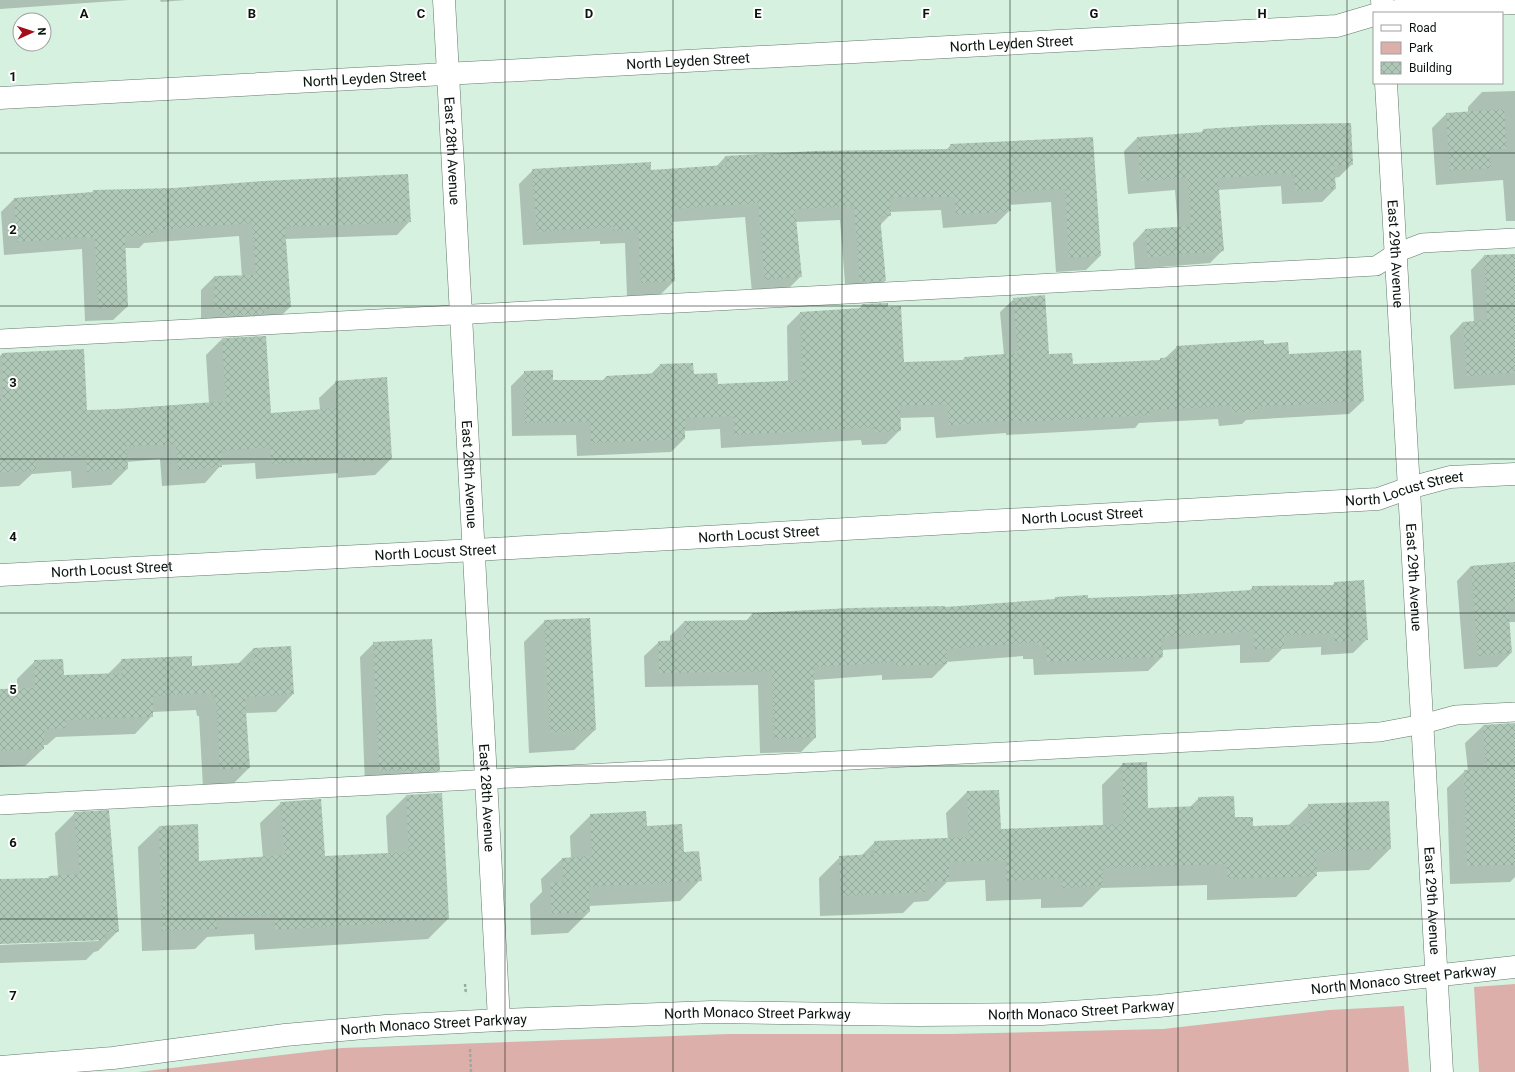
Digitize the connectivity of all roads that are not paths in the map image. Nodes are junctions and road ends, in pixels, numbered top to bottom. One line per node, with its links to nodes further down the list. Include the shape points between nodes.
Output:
1 (444, 0): 7 (street, East 28th Avenue)
2 (1382, 0): 4 (street)
3 (1515, 3): 5 (street, via 1428,7)
4 (1382, 12)
5 (1390, 12)
6 (1373, 15): 7 (street, North Leyden Street, via 1337,26)
7 (448, 74): 9 (street, North Leyden Street); 12 (street, East 28th Avenue)
8 (1386, 84): 11 (street, East 29th Avenue)
9 (0, 98)
10 (1515, 238): 11 (lane, via 1422,243)
11 (1396, 253): 12 (lane, via 1376,266); 15 (street, East 29th Avenue)
12 (461, 314): 13 (lane); 16 (street, East 28th Avenue)
13 (0, 339)
14 (1515, 474): 15 (street, North Locust Street, via 1450,477)
15 (1409, 488): 16 (street, North Locust Street, via 1378,499); 19 (street, East 29th Avenue)
16 (475, 550): 17 (street, North Locust Street); 20 (street, East 28th Avenue)
17 (0, 575)
18 (1515, 712): 19 (lane, via 1456,715)
19 (1422, 724): 20 (lane, via 1380,732); 23 (street, East 29th Avenue)
20 (486, 778): 21 (lane); 24 (street, East 28th Avenue)
21 (0, 805)
22 (1515, 967): 23 (street, North Monaco Street Parkway)
23 (1437, 974): 24 (street, North Monaco Street Parkway, via 1305,992 1042,1014 712,1012); 26 (street, East 29th Avenue)
24 (499, 1020): 25 (street, North Monaco Street Parkway, via 285,1035 113,1058)
25 (0, 1067)
26 (1442, 1072)

